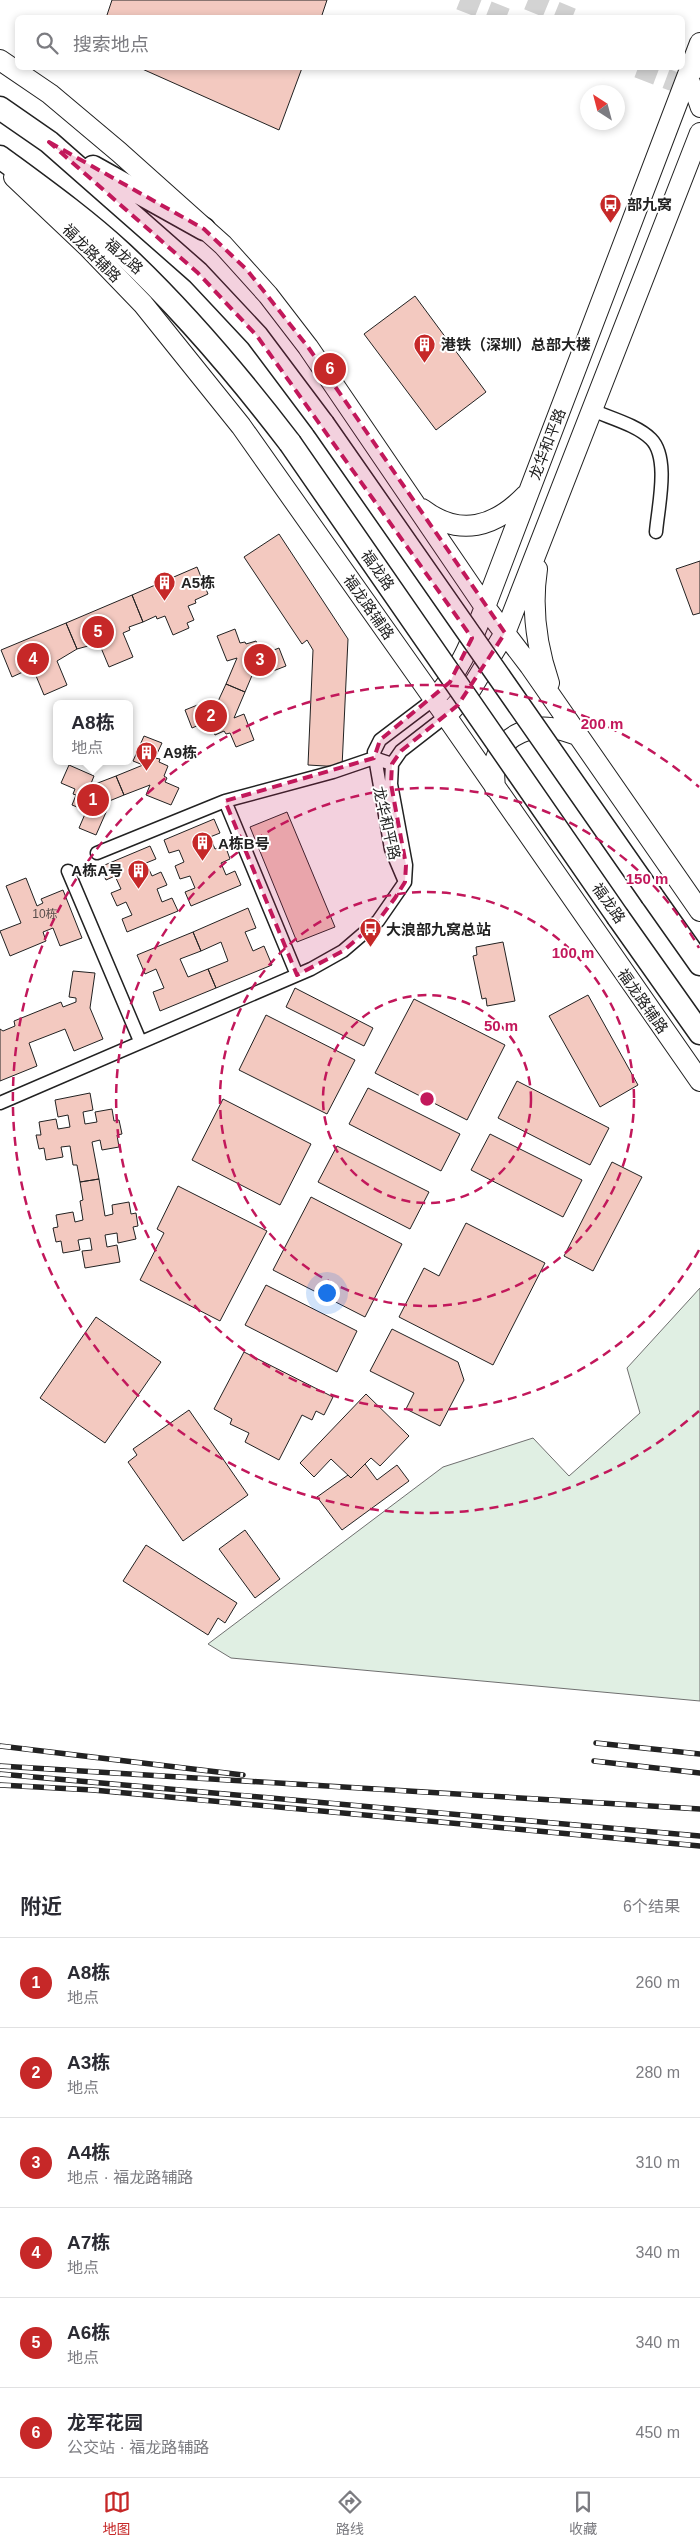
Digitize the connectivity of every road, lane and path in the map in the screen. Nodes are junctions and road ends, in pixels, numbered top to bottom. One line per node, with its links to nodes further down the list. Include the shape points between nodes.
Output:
1 (700, 43): 3 (main road, 龙华和平路)
2 (0, 60): 12 (main road, via 50,94)
3 (694, 70): 5 (main road); 14 (main road, 龙华和平路)
4 (0, 108): 7 (highway)
5 (700, 108)
6 (700, 132): 11 (main road, 龙华和平路)
7 (49, 142): 12 (highway); 32 (highway, bridge, via 198,273 257,336 323,424)
8 (0, 157): 34 (highway, 福龙路, bridge, via 72,211 163,293 207,340 290,443)
9 (0, 164): 20 (main road, 福龙路辅路, via 143,304 189,359 276,474)
10 (700, 173): 11 (main road)
11 (673, 203): 13 (main road, 龙华和平路)
12 (204, 229): 15 (main road, via 247,270 286,318)
13 (592, 410): 16 (street, via 644,434 656,446 662,468); 17 (main road, 龙华和平路)
14 (530, 492): 15 (main road, via 492,521 464,526 452,526 437,520); 18 (main road, 龙华和平路)
15 (415, 504): 18 (main road)
16 (656, 532)
17 (543, 536): 19 (main road, 龙华和平路); 21 (main road, via 534,612 543,666)
18 (485, 608): 19 (main road); 20 (main road, 龙华和平路, via 458,668)
19 (505, 633): 21 (main road); 22 (main road, 龙华和平路, via 471,689)
20 (434, 699): 22 (main road, 福龙路辅路); 24 (street, 龙华和平路, via 380,740)
21 (563, 714): 23 (main road)
22 (446, 716): 25 (street, 龙华和平路, via 402,751); 26 (main road, 福龙路辅路)
23 (578, 735): 26 (main road, via 550,727 531,728 514,736 498,752); 31 (main road)
24 (374, 758): 25 (street); 27 (street); 30 (street, 龙华和平路, via 391,849)
25 (392, 764): 30 (street, 龙华和平路, via 391,784 406,865)
26 (495, 788): 36 (main road, 福龙路辅路)
27 (225, 801): 28 (street); 33 (street)
28 (96, 853)
29 (68, 871): 35 (street)
30 (405, 882): 33 (street, via 378,921 361,937)
31 (700, 911)
32 (700, 964)
33 (297, 975): 35 (street)
34 (700, 1033)
35 (140, 1041): 37 (street)
36 (700, 1081)
37 (0, 1103)

